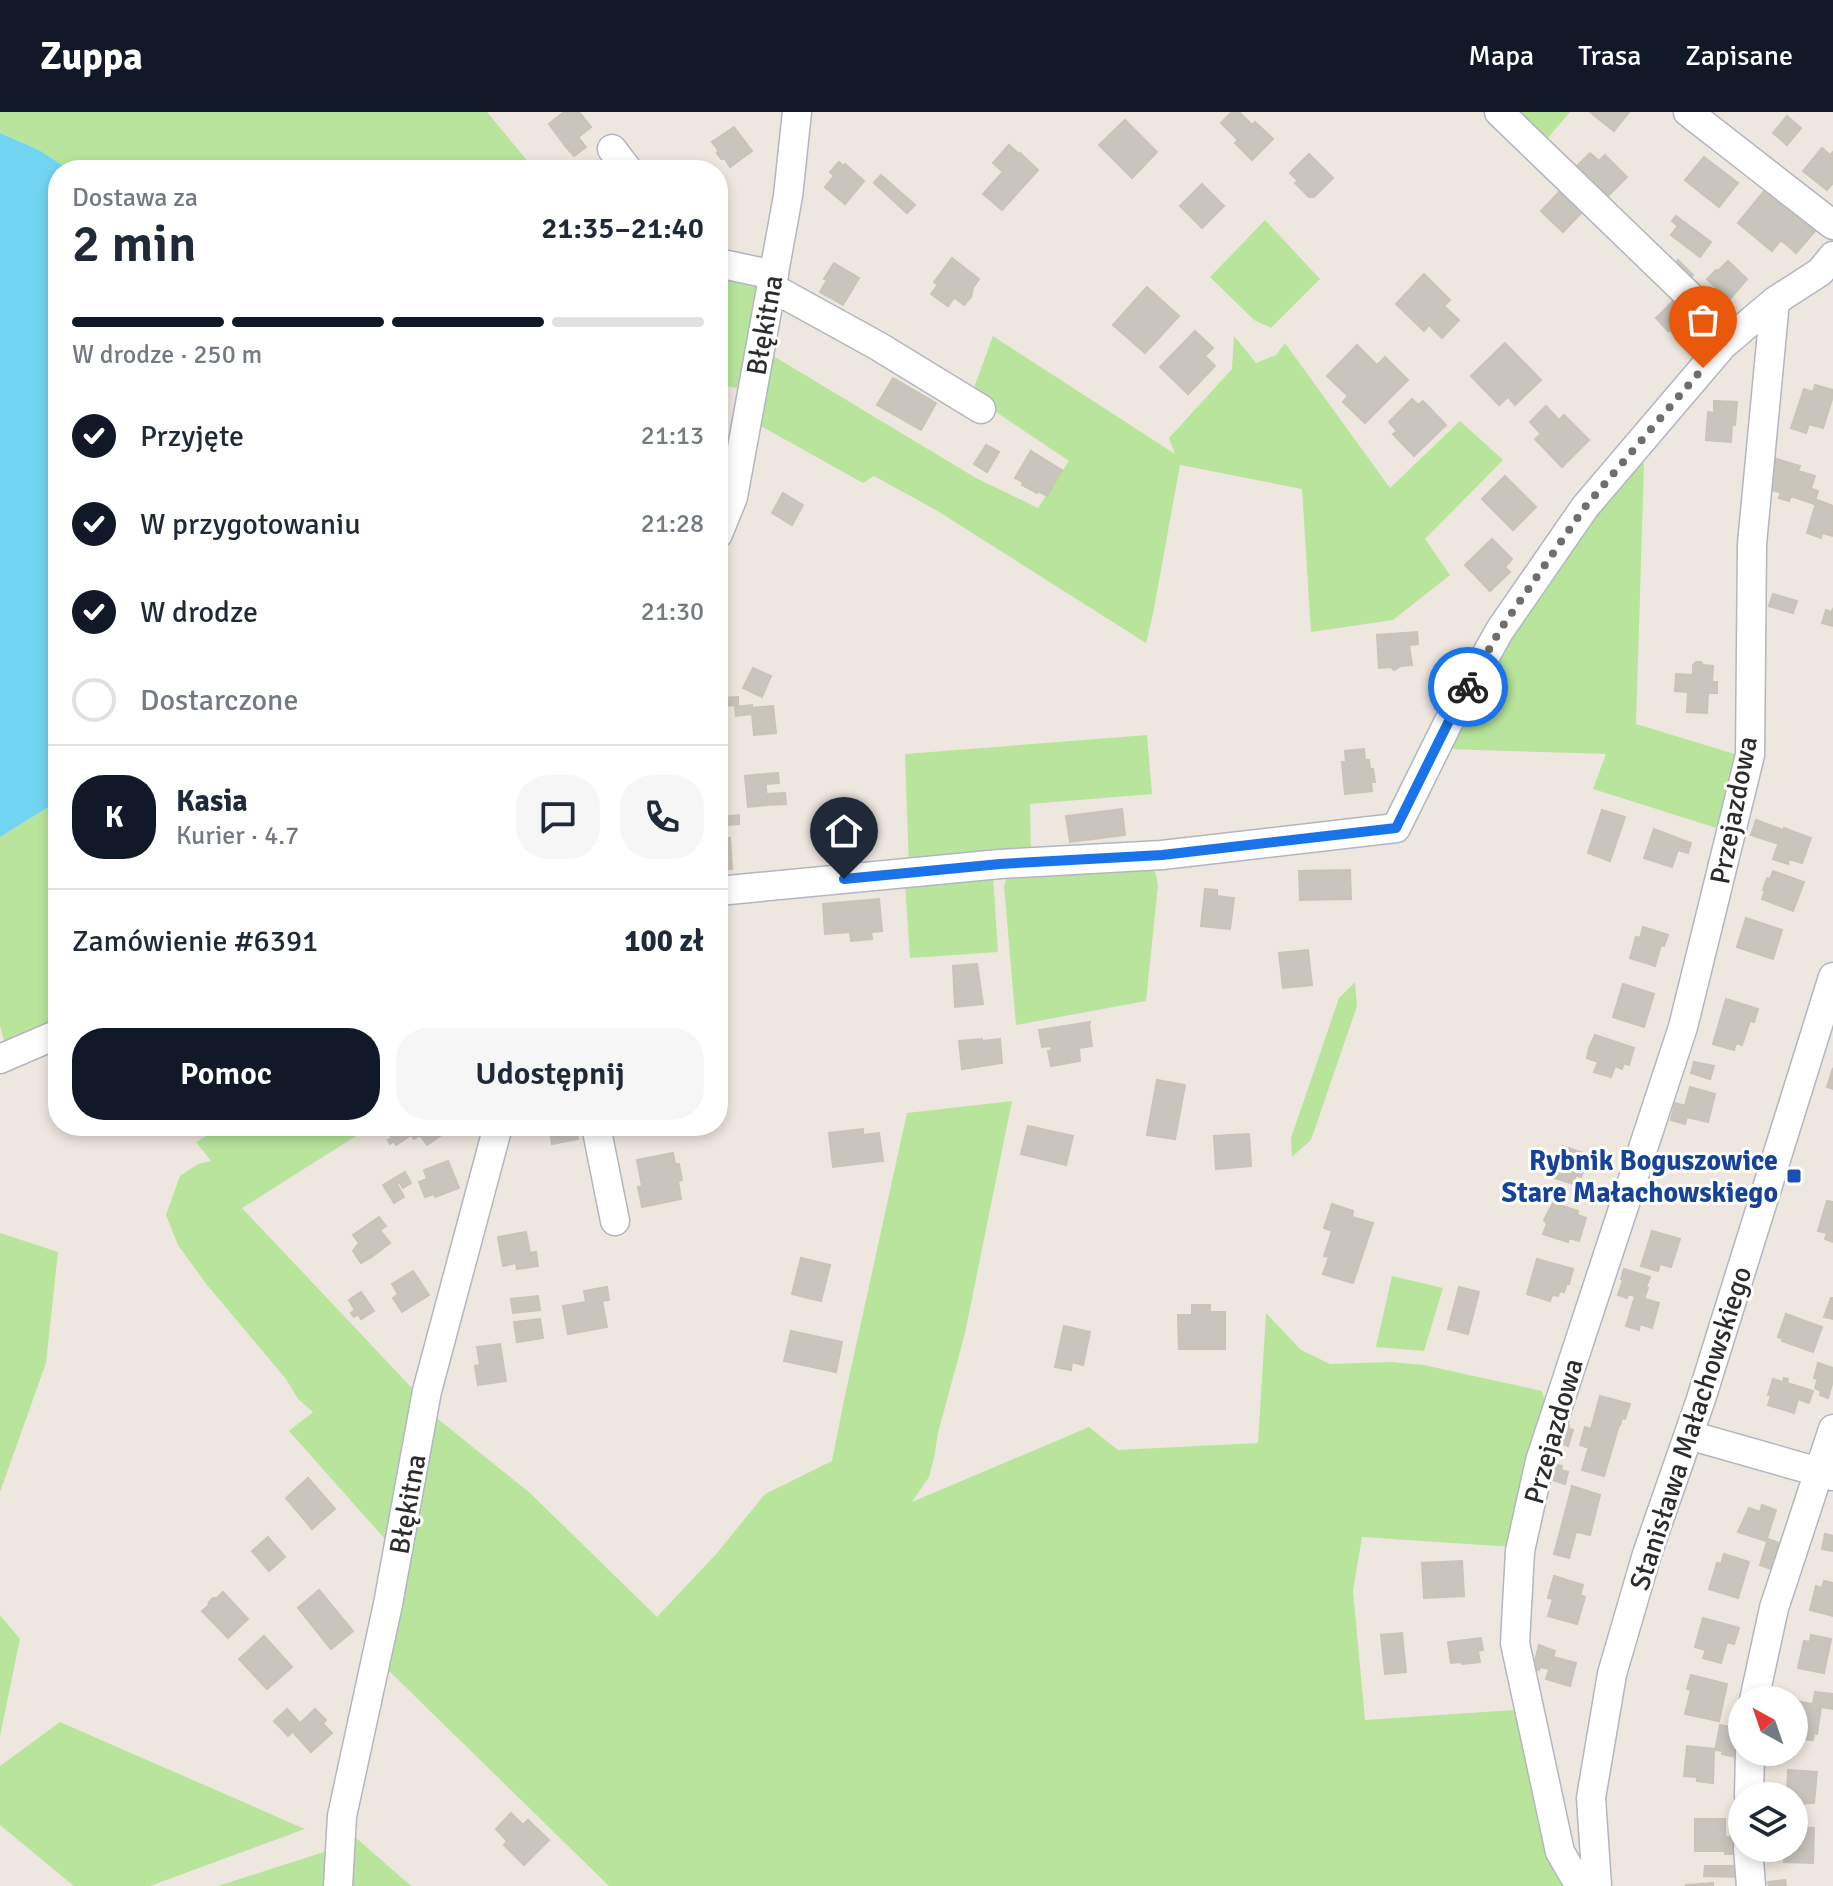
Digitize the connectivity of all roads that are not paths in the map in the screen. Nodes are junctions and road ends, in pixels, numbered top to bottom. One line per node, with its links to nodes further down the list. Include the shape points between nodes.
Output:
1 (797, 112): 7 (street, Błękitna)
2 (1499, 112): 9 (street)
3 (1688, 112): 4 (street)
4 (1833, 225)
5 (1833, 256): 8 (street, via 1820,272)
6 (728, 266): 7 (street)
7 (772, 281): 10 (street); 11 (street, Błękitna)
8 (1775, 301): 9 (street); 25 (street, Przejazdowa, via 1752,544 1750,755 1683,1027 1540,1461 1520,1551 1515,1643 1560,1852)
9 (1732, 337): 12 (street, via 1585,507 1500,630 1396,828 1162,855 1000,864)
10 (981, 409)
11 (728, 509)
12 (728, 890)
13 (1833, 977): 20 (street, Stanisława Małachowskiego)
14 (48, 1038): 15 (street)
15 (0, 1059)
16 (495, 1136): 24 (street, Błękitna, via 427,1391 342,1816)
17 (598, 1136): 18 (street)
18 (615, 1221)
19 (1833, 1429): 21 (street)
20 (1689, 1435): 21 (street); 26 (street, Stanisława Małachowskiego, via 1612,1674 1591,1798)
21 (1826, 1474): 22 (street, via 1774,1608)
22 (1757, 1686)
23 (1749, 1862): 27 (street)
24 (338, 1886)
25 (1580, 1886)
26 (1597, 1886)
27 (1751, 1886)

